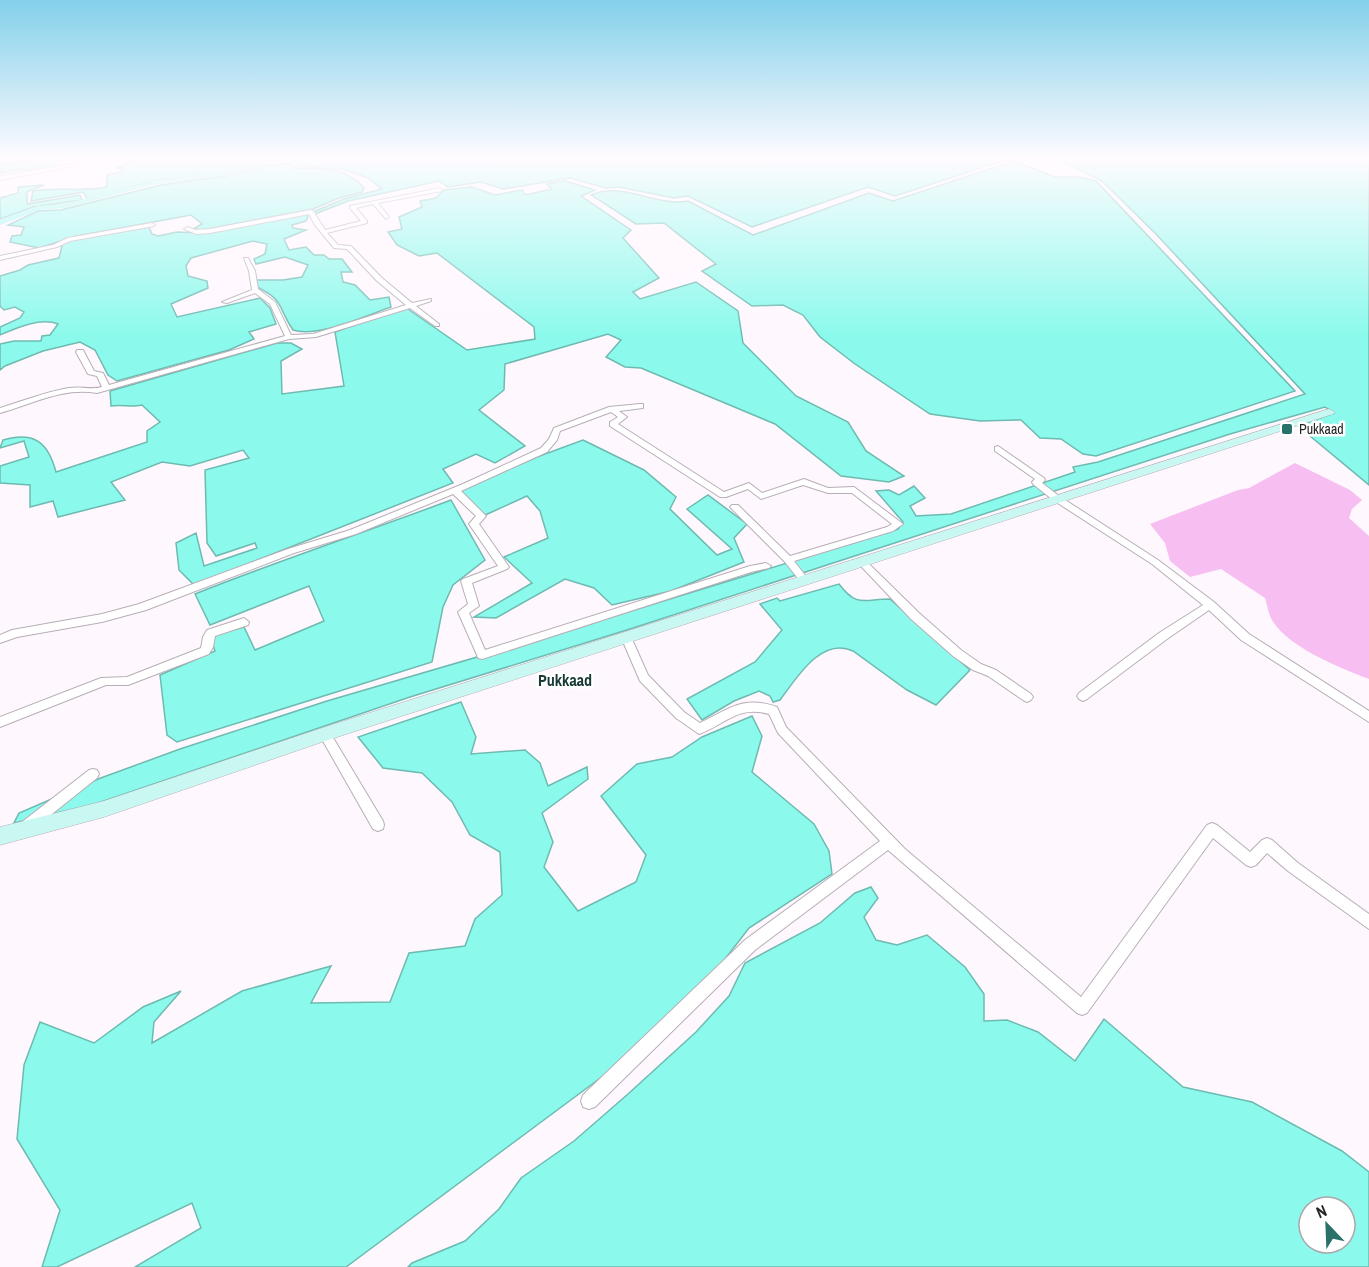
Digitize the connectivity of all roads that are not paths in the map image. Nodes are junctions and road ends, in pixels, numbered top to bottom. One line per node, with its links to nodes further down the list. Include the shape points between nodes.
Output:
1 (283, 217): 5 (street, via 203,232)
2 (314, 217): 6 (street)
3 (361, 217): 6 (street, via 365,222)
4 (152, 225): 7 (street, via 68,240)
5 (187, 229)
6 (323, 232): 12 (street, via 336,248 349,248)
7 (0, 258)
8 (246, 259): 9 (street)
9 (256, 291): 11 (street); 14 (street, via 273,303)
10 (429, 300): 12 (street)
11 (225, 302)
12 (410, 306): 13 (street); 14 (street, via 314,336)
13 (438, 325)
14 (289, 337): 16 (street)
15 (80, 351): 16 (street)
16 (106, 388): 19 (street, via 70,390)
17 (640, 406): 18 (street)
18 (612, 409): 22 (street, via 557,430 544,450); 25 (street, via 623,417 613,424 723,495 749,486 761,496 804,482 834,492 854,490 898,524)
19 (0, 411)
20 (1329, 412): 23 (street)
21 (998, 449): 23 (street, via 1041,480 1036,482)
22 (454, 490): 27 (street, via 481,516 474,524 504,567 466,581 474,606 463,612 482,655); 32 (street, via 353,532 142,607)
23 (1056, 498): 26 (street); 29 (street, via 1155,562)
24 (735, 507): 25 (street)
25 (788, 560): 28 (street)
26 (861, 561): 28 (street); 34 (street, via 957,653)
27 (766, 566)
28 (803, 579): 31 (street)
29 (1210, 605): 33 (street); 35 (street, via 1245,637)
30 (244, 622): 36 (street, via 211,633 205,651 128,681 105,681)
31 (626, 637): 37 (street); 42 (street, via 644,678 699,729 744,705 756,704 773,710 782,730)
32 (0, 639)
33 (1083, 696)
34 (1027, 697)
35 (1369, 717)
36 (0, 722)
37 (325, 734): 39 (street); 40 (street, via 104,809)
38 (93, 774): 40 (street)
39 (378, 825)
40 (18, 833): 41 (street)
41 (0, 836)
42 (889, 842): 43 (street, via 1082,1008 1212,828 1251,861 1267,844); 44 (street, via 750,945)
43 (1369, 922)
44 (589, 1101)

